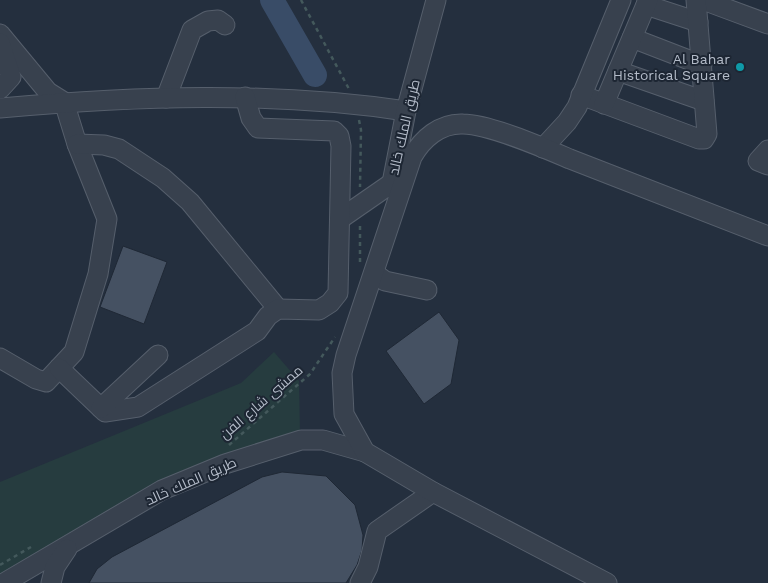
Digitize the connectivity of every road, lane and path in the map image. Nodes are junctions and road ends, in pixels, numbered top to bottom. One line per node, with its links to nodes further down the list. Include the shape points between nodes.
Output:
1 (300, 0): 16 (path)
2 (436, 0): 24 (street, طريق الملك خالد)
3 (621, 0): 17 (street)
4 (696, 0): 7 (street)
5 (703, 0): 8 (street)
6 (647, 3): 7 (street); 11 (street)
7 (698, 22): 13 (street)
8 (768, 24)
9 (225, 25): 19 (street, via 218,20 208,21 192,30)
10 (0, 34): 21 (street, via 48,92)
11 (632, 38): 13 (street); 14 (street)
12 (0, 43): 15 (street, via 11,78)
13 (702, 65): 20 (street)
14 (618, 71): 20 (street); 22 (street)
15 (0, 89)
16 (350, 89)
17 (582, 96): 22 (street); 27 (street, via 567,122)
18 (245, 97): 19 (street); 24 (street); 32 (street, via 251,118 258,128 334,131 339,136)
19 (166, 98): 21 (street)
20 (704, 101): 22 (street, via 707,134 699,140)
21 (64, 102): 23 (street); 26 (street)
22 (604, 104)
23 (0, 108)
24 (406, 111): 30 (street, طريق الملك خالد)
25 (361, 130): 31 (path)
26 (77, 144): 36 (street, via 119,149 163,178 190,202); 40 (street, via 107,219 98,274 74,352)
27 (543, 148): 33 (street); 34 (street, via 462,124 437,130 425,138 412,157)
28 (768, 150): 29 (street, via 758,161)
29 (768, 165)
30 (392, 183): 31 (street); 34 (street, طريق الملك خالد)
31 (360, 205): 32 (street); 34 (path)
32 (340, 220): 36 (street, via 338,293 319,310)
33 (768, 236)
34 (368, 274): 35 (street); 43 (street, via 342,373 344,414)
35 (426, 290)
36 (278, 309): 41 (street, via 257,331 138,407 105,412)
37 (336, 336): 42 (path, ممشى شارع الفن, via 310,374)
38 (158, 355): 41 (street)
39 (0, 358): 40 (street, via 46,382)
40 (59, 368): 41 (street)
41 (101, 408)
42 (228, 446)
43 (365, 452): 44 (street, طريق الملك خالد); 45 (street, طريق الملك خالد, via 323,440 301,440 276,446 162,490)
44 (432, 492): 50 (street, via 378,531); 51 (street, طريق الملك خالد)
45 (98, 528): 48 (street, طريق الملك خالد); 49 (street, via 66,550)
46 (34, 545): 47 (path)
47 (0, 565)
48 (4, 583)
49 (50, 583)
50 (360, 583)
51 (607, 583)

